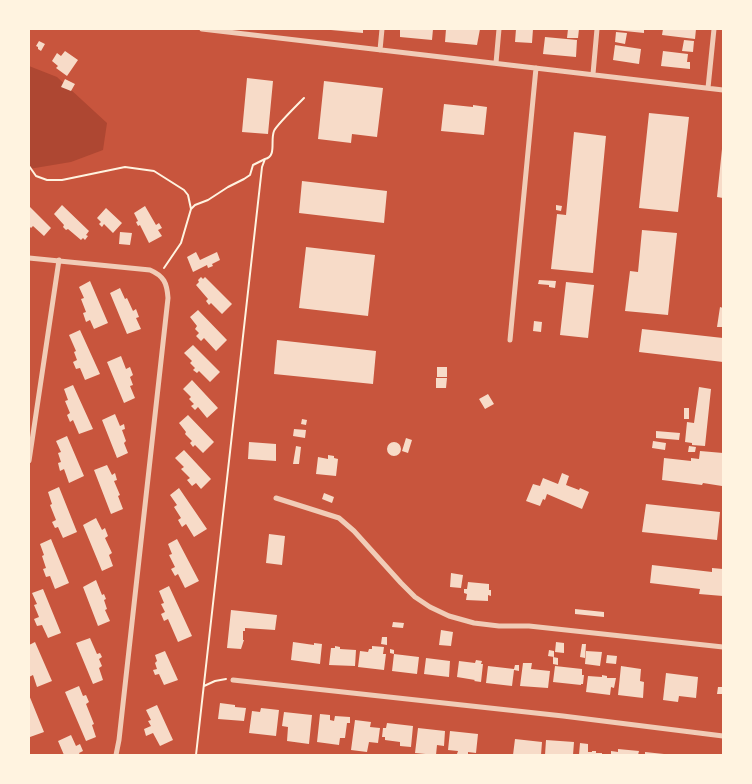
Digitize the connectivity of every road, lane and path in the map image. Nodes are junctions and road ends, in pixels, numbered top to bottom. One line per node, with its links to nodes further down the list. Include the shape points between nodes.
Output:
1 (202, 29): 6 (street)
2 (382, 29): 7 (street)
3 (499, 29): 8 (street)
4 (598, 29): 10 (street)
5 (714, 29): 11 (street)
6 (226, 30): 7 (street)
7 (380, 50): 8 (street)
8 (496, 63): 9 (street)
9 (536, 68): 10 (street); 20 (street)
10 (593, 74): 11 (street)
11 (708, 88): 12 (street)
12 (723, 90)
13 (304, 98): 14 (path, via 274,130 272,154)
14 (265, 159): 16 (path, via 254,165 250,175); 25 (path, via 258,191)
15 (29, 166): 16 (path, via 36,176 47,180 125,167 154,171 184,190)
16 (191, 209): 19 (path, via 181,242)
17 (29, 258): 18 (street)
18 (59, 260): 21 (street); 27 (street, via 150,270 158,273 167,289)
19 (164, 268)
20 (510, 340)
21 (29, 461)
22 (276, 498): 23 (street, via 339,518 415,597 449,616 499,626 529,626)
23 (723, 647)
24 (233, 680): 25 (path, via 223,679); 26 (street)
25 (204, 686): 28 (path)
26 (723, 736)
27 (116, 755)
28 (196, 755)

